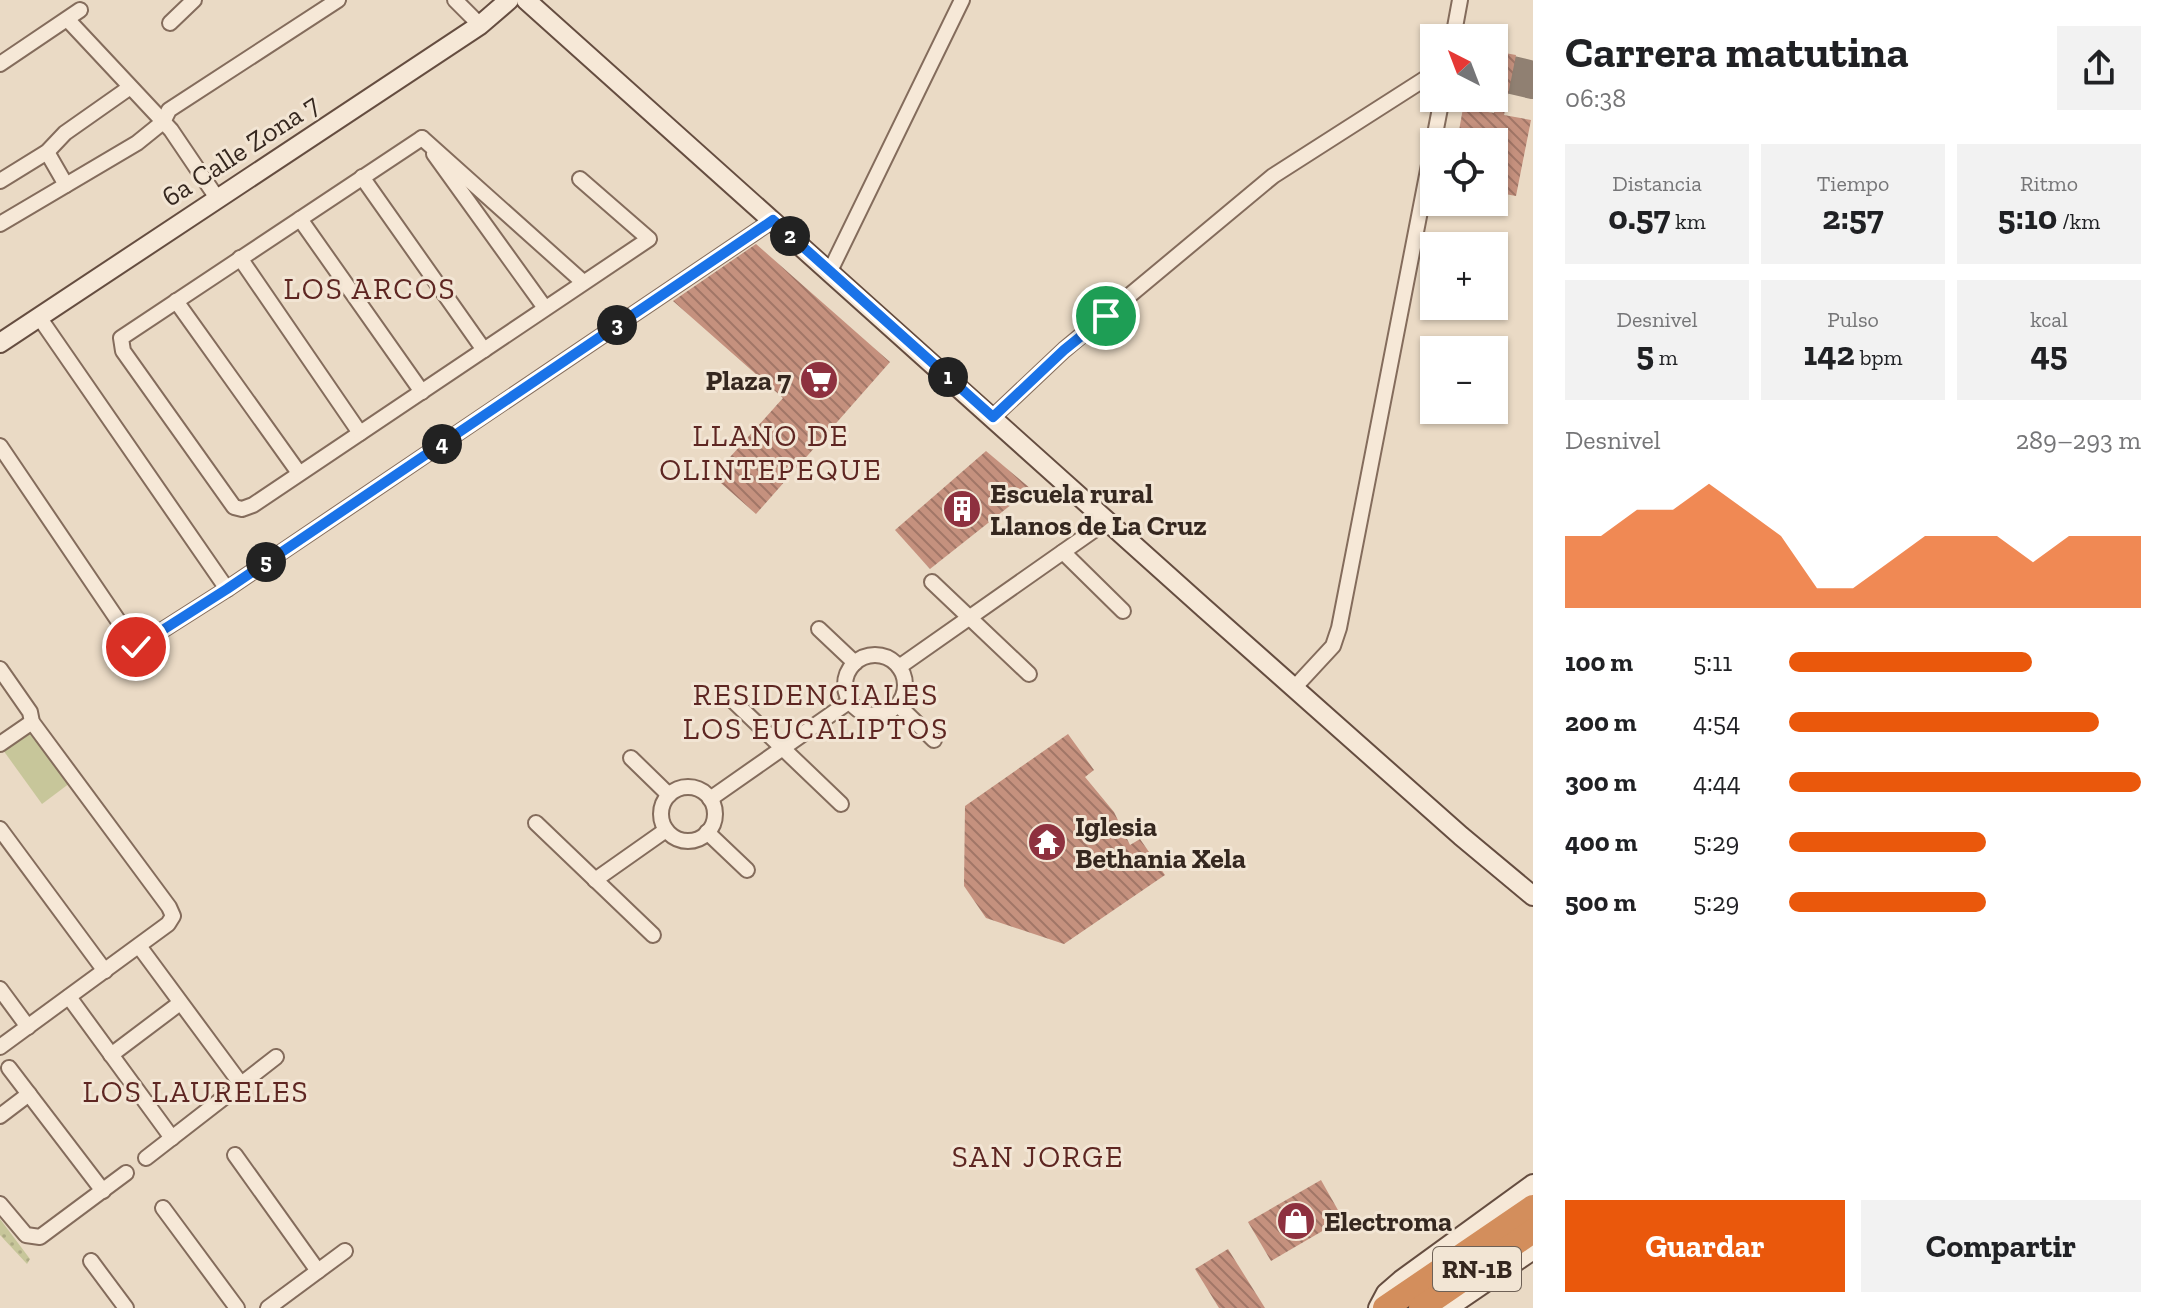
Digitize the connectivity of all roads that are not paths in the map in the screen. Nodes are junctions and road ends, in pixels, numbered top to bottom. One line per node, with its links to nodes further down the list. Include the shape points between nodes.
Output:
1 (194, 0): 10 (street)
2 (338, 0): 17 (street, via 169,110)
3 (455, 0): 12 (street)
4 (509, 0): 12 (main road, 6a Calle Zona 7)
5 (526, 0): 26 (main road)
6 (962, 0): 29 (street)
7 (1460, 0): 11 (street)
8 (80, 10): 9 (street)
9 (68, 20): 13 (street); 15 (street)
10 (170, 23)
11 (1456, 24)
12 (480, 25): 24 (main road, 6a Calle Zona 7)
13 (0, 64)
14 (1420, 82): 37 (street, via 1273,176 1064,350)
15 (129, 88): 17 (street); 19 (street)
16 (1439, 112): 52 (street, via 1339,628 1333,646)
17 (163, 122): 23 (street); 24 (street)
18 (422, 138): 20 (street); 30 (street); 32 (street)
19 (47, 152): 22 (street); 23 (street)
20 (362, 177): 25 (street); 35 (street)
21 (580, 179): 30 (street, via 649,239)
22 (0, 181)
23 (66, 185): 27 (street)
24 (217, 198): 33 (main road, 6a Calle Zona 7)
25 (300, 219): 28 (street); 36 (street)
26 (773, 220): 29 (main road); 44 (street)
27 (0, 224)
28 (240, 258): 31 (street); 38 (street)
29 (830, 271): 37 (main road)
30 (583, 282): 32 (street)
31 (176, 301): 40 (street); 40 (street, via 125,334 121,346 227,499 238,509 247,508)
32 (545, 308): 35 (street)
33 (39, 317): 34 (main road, 6a Calle Zona 7); 44 (street)
34 (0, 343)
35 (484, 350): 36 (street)
36 (422, 392): 38 (street)
37 (993, 417): 41 (main road)
38 (360, 433): 40 (street)
39 (0, 446): 44 (street, via 136,647)
40 (299, 473)
41 (1107, 521): 42 (street); 52 (main road)
42 (1063, 552): 45 (street); 46 (street)
43 (932, 582): 46 (street)
44 (227, 589)
45 (1123, 611)
46 (969, 618): 49 (street); 51 (street)
47 (819, 629): 48 (street)
48 (855, 663): 49 (street, via 884,656); 54 (street, via 846,678)
49 (899, 667): 55 (street, via 905,687)
50 (0, 669): 56 (street)
51 (1029, 674)
52 (1295, 687): 70 (main road)
53 (725, 693): 59 (street)
54 (850, 701): 55 (street, via 874,715); 59 (street)
55 (898, 705): 57 (street)
56 (32, 722): 58 (street); 72 (street, via 172,911 168,924)
57 (934, 740)
58 (0, 744)
59 (783, 748): 62 (street); 63 (street)
60 (631, 758): 61 (street)
61 (669, 795): 62 (street, via 692,787); 66 (street, via 661,815)
62 (710, 799): 67 (street, via 715,816)
63 (841, 804)
64 (536, 823): 69 (street)
65 (0, 829): 73 (street)
66 (666, 830): 67 (street, via 686,841); 69 (street)
67 (707, 832): 68 (street)
68 (747, 870)
69 (595, 880): 71 (street)
70 (1533, 896)
71 (653, 935)
72 (139, 946): 73 (street); 76 (street)
73 (105, 971): 75 (street)
74 (0, 989): 77 (street)
75 (69, 997): 77 (street); 79 (street)
76 (180, 1003): 79 (street); 82 (street)
77 (28, 1027): 78 (street)
78 (0, 1047)
79 (111, 1055): 85 (street)
80 (276, 1057): 82 (street)
81 (9, 1068): 83 (street)
82 (241, 1084): 85 (street)
83 (29, 1094): 84 (street); 90 (street)
84 (0, 1116)
85 (172, 1138): 87 (street)
86 (235, 1155): 98 (street)
87 (146, 1158)
88 (126, 1173): 90 (street)
89 (1533, 1184): 104 (main road, via 1401,1280)
90 (103, 1191): 91 (street, via 40,1237 26,1235)
91 (0, 1204)
92 (1533, 1207): 105 (highway, RN-1B)
93 (163, 1208): 101 (street)
94 (1533, 1231): 106 (highway, RN-1B)
95 (1533, 1250): 107 (main road)
96 (345, 1251): 98 (street)
97 (91, 1261): 100 (street)
98 (318, 1271): 99 (street)
99 (285, 1295): 102 (street); 103 (street)
100 (126, 1308)
101 (237, 1308)
102 (268, 1308)
103 (295, 1308)
104 (1378, 1308)
105 (1385, 1308)
106 (1421, 1308)
107 (1448, 1308)

